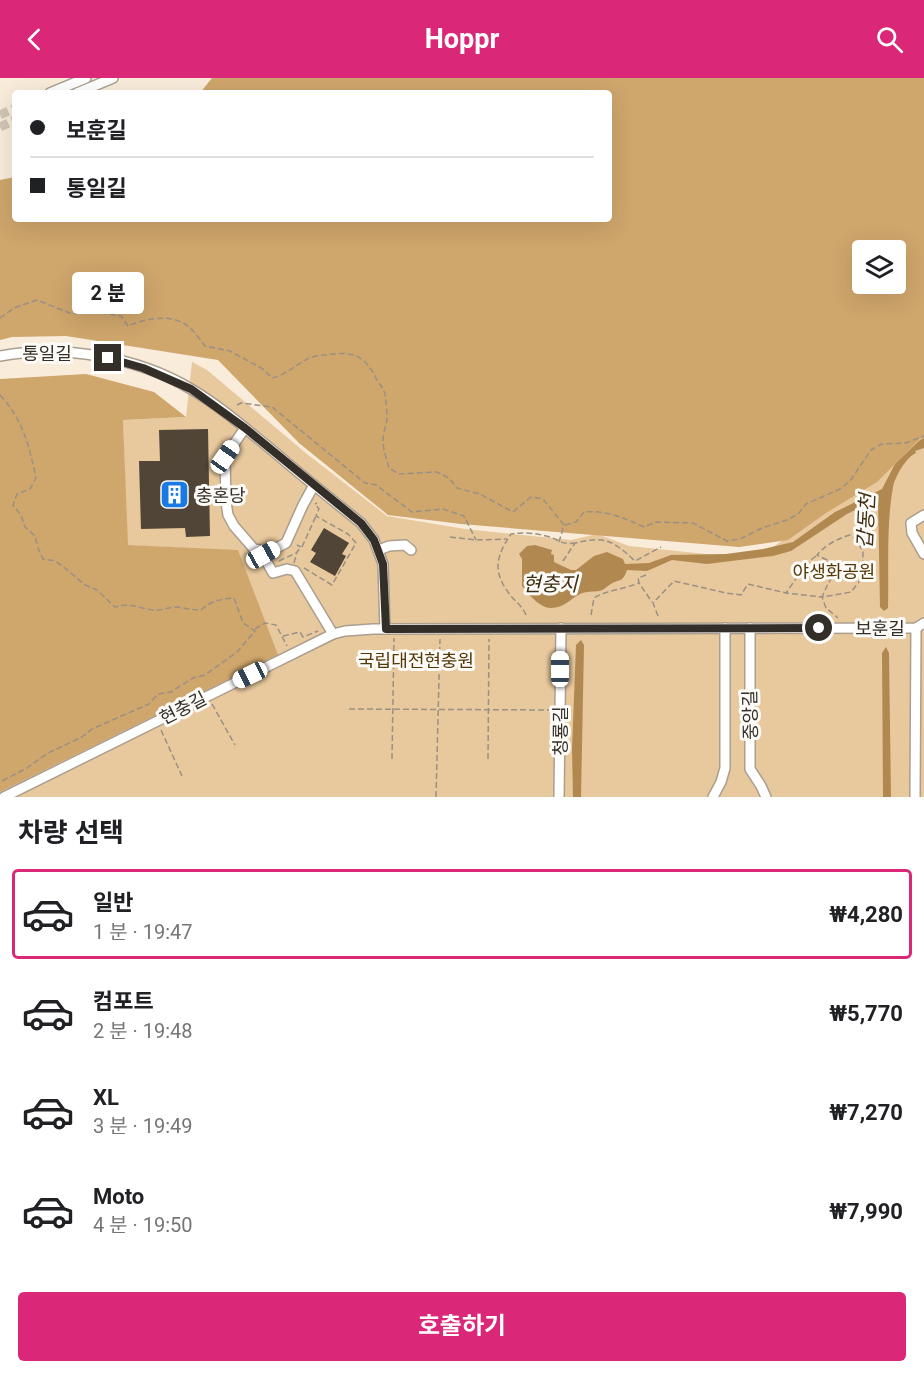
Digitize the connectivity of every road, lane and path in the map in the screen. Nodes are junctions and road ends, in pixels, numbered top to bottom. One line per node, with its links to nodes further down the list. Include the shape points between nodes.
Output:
1 (86, 78): 3 (street)
2 (113, 78): 4 (street)
3 (57, 90)
4 (84, 90)
5 (0, 318): 15 (path, via 14,308 38,300 72,314 121,316 128,326 152,318 177,321 189,327 205,346 230,351 272,378 284,375 305,359 341,354 364,359 385,392 387,418 383,442 388,468 399,474 437,472 457,488 480,494 513,512 531,497 543,499)
6 (0, 356): 9 (street, 통일길, via 76,353 143,368 191,389)
7 (0, 395): 55 (path, via 23,429 36,478 30,489 17,494 13,505 34,536 43,559 55,561 115,607 127,603 151,610 201,610 210,602 234,598 243,623)
8 (237, 405): 21 (path, via 272,407 365,483 376,485 412,512 443,509 464,516)
9 (245, 428): 11 (street, 통일길); 32 (street, via 225,457 227,509 234,526)
10 (924, 436): 15 (path, via 871,450 840,489 806,504 787,520 740,539 727,541 693,523 656,522 644,527 597,511 584,512 576,522)
11 (314, 485): 28 (street, 통일길, via 361,523); 32 (street, via 286,543)
12 (317, 503): 14 (path)
13 (924, 515): 31 (street, via 911,523)
14 (316, 516): 17 (path); 27 (path)
15 (564, 525): 22 (path)
16 (352, 532): 17 (path)
17 (348, 534): 23 (path)
18 (450, 537): 21 (path)
19 (508, 539): 21 (path); 22 (path, via 511,534 523,532 549,536); 47 (path, via 497,563 505,588)
20 (359, 540): 23 (path)
21 (476, 540)
22 (559, 542): 24 (path)
23 (356, 543): 38 (path, via 332,585)
24 (575, 543): 26 (path, via 597,538 620,546 635,561); 34 (path)
25 (297, 545): 27 (path)
26 (661, 547)
27 (301, 548): 30 (path)
28 (379, 550): 29 (street, via 405,545); 57 (street, 통일길)
29 (411, 550)
30 (297, 552): 36 (path); 37 (path)
31 (924, 554)
32 (263, 555): 59 (street, via 273,573 295,571)
33 (817, 555): 35 (path); 39 (path, via 839,538 850,536 863,552); 44 (path)
34 (563, 561)
35 (828, 561): 40 (path, via 836,562); 42 (path)
36 (276, 563)
37 (294, 563)
38 (304, 568)
39 (862, 568): 40 (path); 45 (path, via 862,579 851,592)
40 (842, 570): 42 (path)
41 (646, 575): 43 (path, via 638,578)
42 (831, 577): 45 (path)
43 (639, 583): 46 (path); 48 (path, via 594,598)
44 (786, 593): 45 (path); 46 (path, via 748,584 741,595 674,581)
45 (822, 597): 54 (path)
46 (653, 603): 49 (path)
47 (526, 615)
48 (591, 615)
49 (658, 616)
50 (920, 625): 54 (street, 보훈길); 82 (street)
51 (561, 628): 52 (street, 보훈길); 57 (street, 보훈길); 70 (street, 청룡길)
52 (725, 628): 53 (street, 보훈길); 80 (street, 중앙길, via 725,768)
53 (750, 628): 54 (street, 보훈길); 81 (street, 중앙길, via 750,769)
54 (842, 628)
55 (254, 629): 60 (path, via 265,623 276,625); 76 (path, via 237,652 205,675 171,692 158,694 149,704 92,729)
56 (366, 629): 57 (street, 보훈길); 59 (street, 현충길)
57 (386, 629)
58 (320, 631): 60 (path, via 303,637 300,632)
59 (333, 634): 64 (street, 현충길)
60 (282, 636): 64 (path)
61 (394, 638): 67 (path)
62 (440, 639): 68 (path)
63 (489, 639): 69 (path)
64 (292, 654): 77 (street, 현충길)
65 (210, 701): 72 (path)
66 (349, 709): 67 (path)
67 (393, 709): 68 (path); 73 (path)
68 (438, 709): 69 (path); 78 (path)
69 (488, 710): 70 (path); 74 (path)
70 (560, 710): 79 (street, 청룡길)
71 (159, 726): 75 (path)
72 (235, 745)
73 (392, 759)
74 (488, 759)
75 (182, 776)
76 (0, 782)
77 (4, 797)
78 (436, 797)
79 (559, 797)
80 (713, 797)
81 (766, 797)
82 (915, 797)

